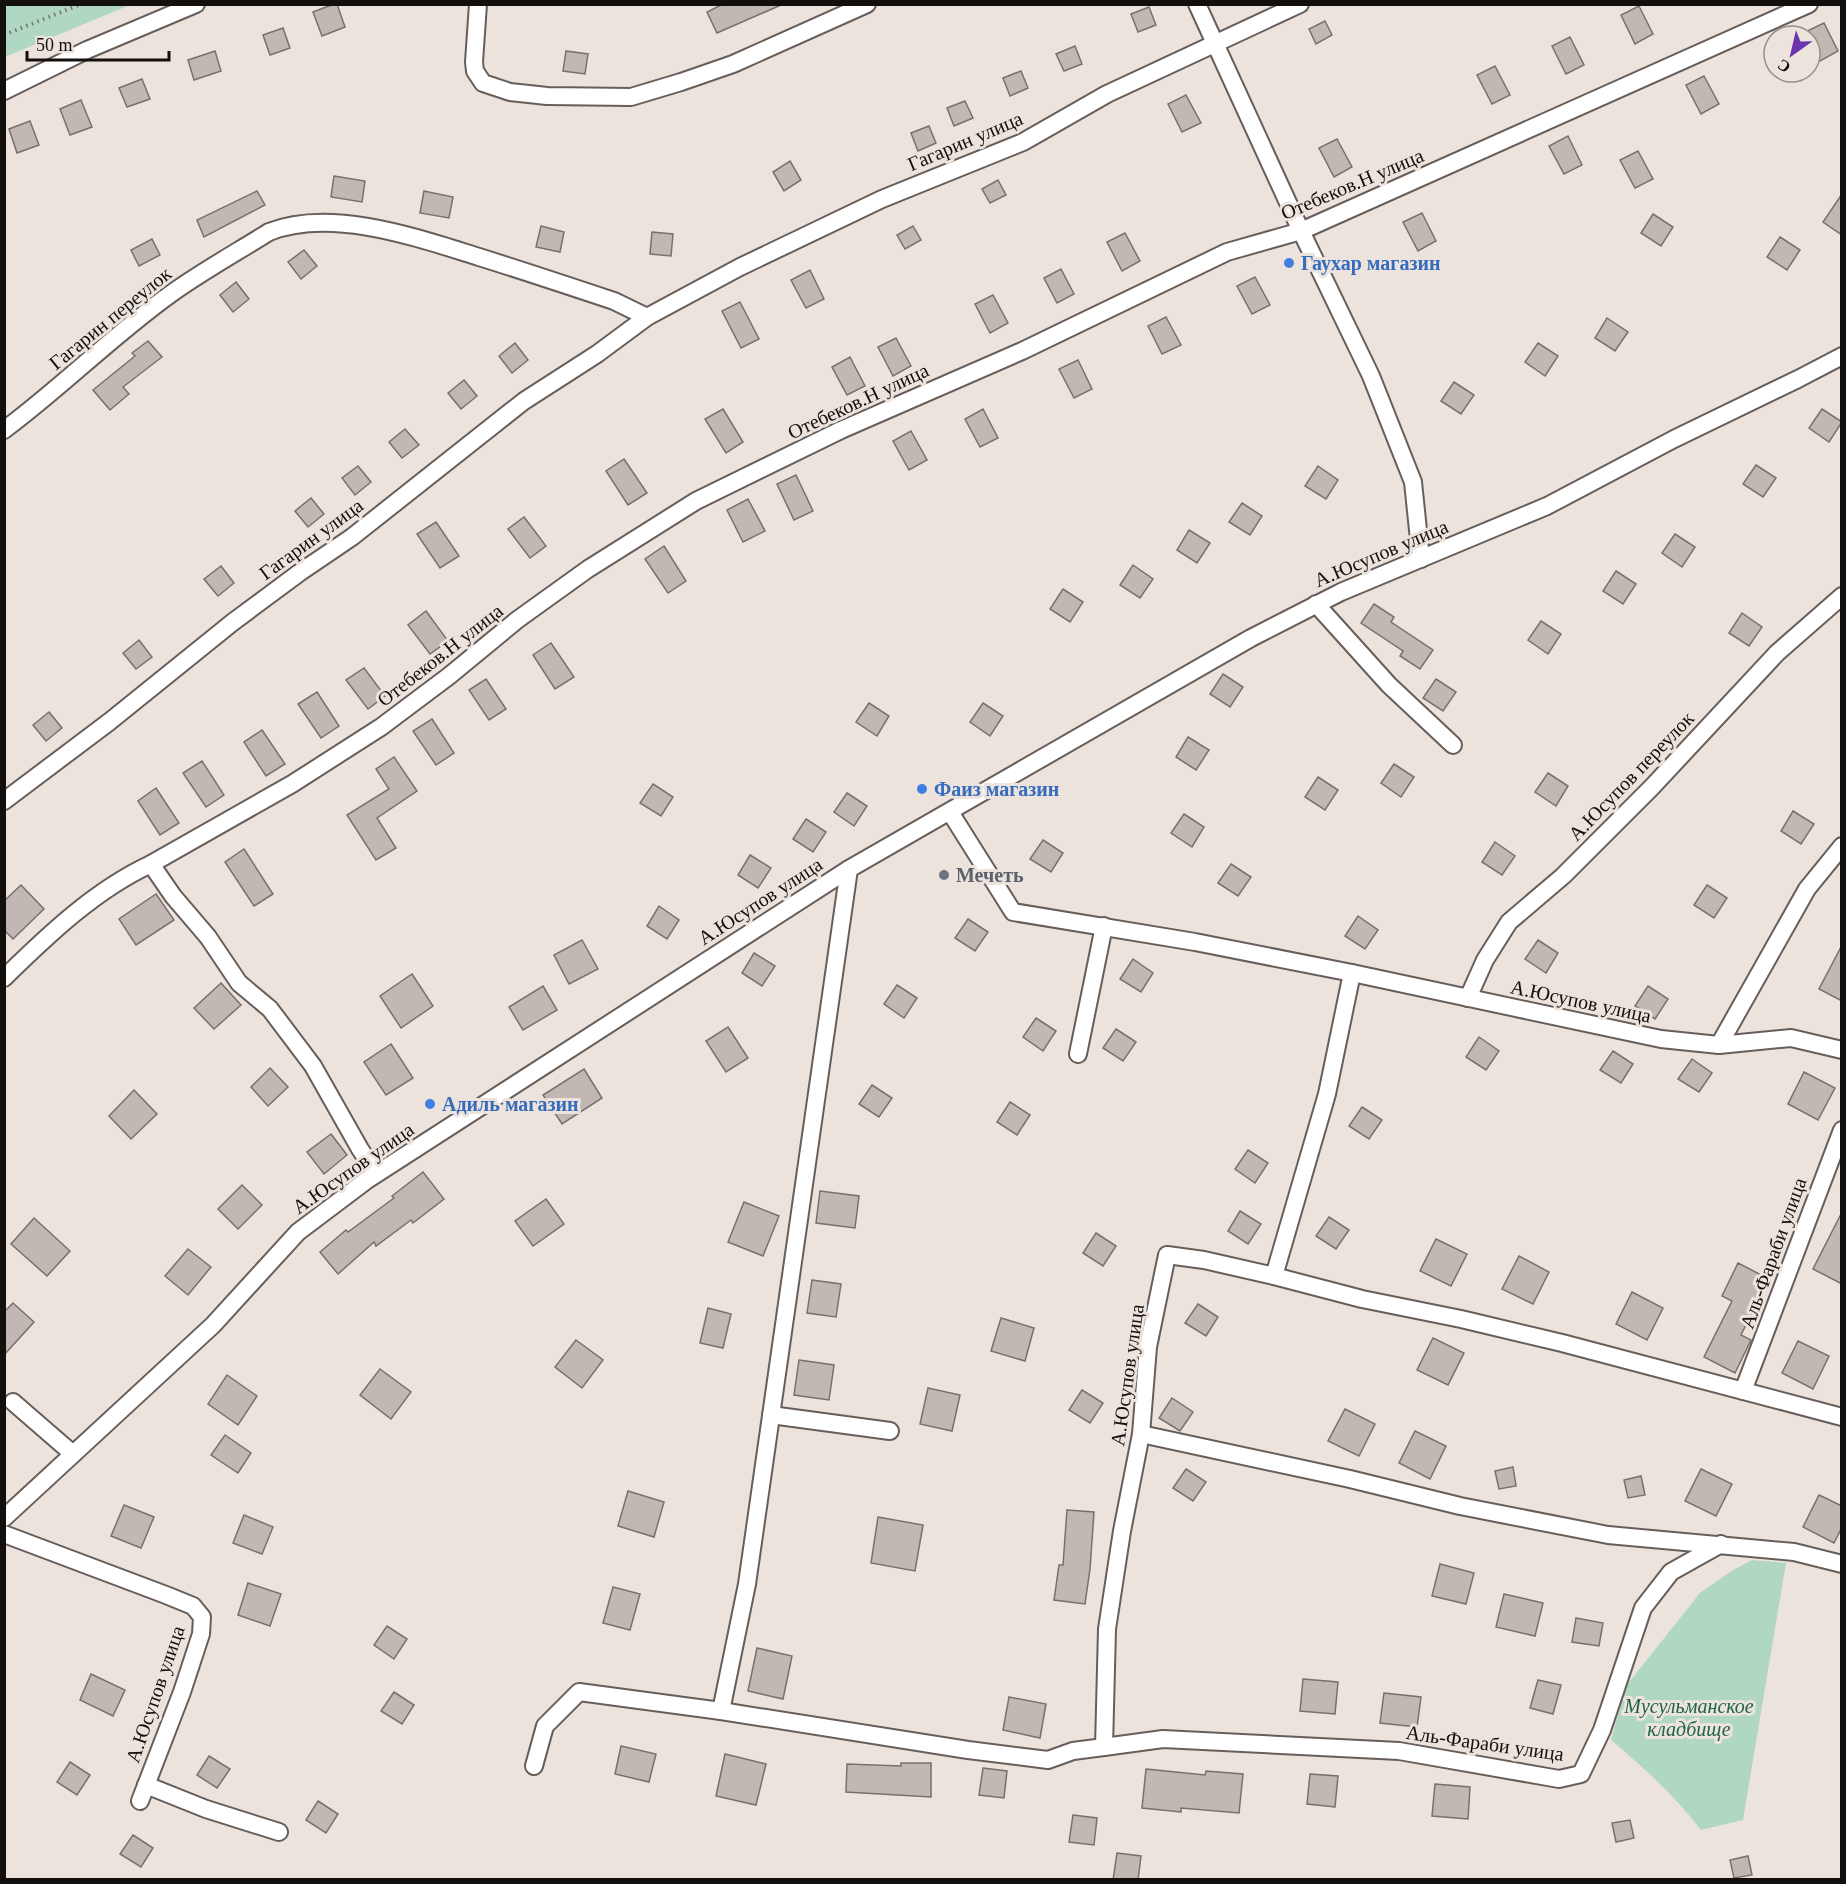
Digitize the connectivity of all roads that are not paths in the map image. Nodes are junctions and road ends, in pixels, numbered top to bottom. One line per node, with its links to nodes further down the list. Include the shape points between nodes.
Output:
1 (196, 4): 8 (street, via 87,50)
2 (478, 4): 3 (street, via 474,62 483,83 510,92 547,96 631,97 733,64)
3 (867, 4)
4 (1197, 4): 7 (street)
5 (1300, 4): 7 (street, Гагарин улица)
6 (1809, 4): 9 (street, Отебеков.Н улица)
7 (1214, 45): 9 (street); 10 (street, Гагарин улица, via 1107,94 1023,142 882,199)
8 (4, 91)
9 (1301, 231): 13 (street, via 1371,376 1413,482); 20 (street, Отебеков.Н улица, via 1227,252 696,501 579,575 381,727 292,784)
10 (646, 317): 12 (street, Гагарин переулок, via 595,294 400,233 323,223 287,225 269,232 171,293); 17 (street, Гагарин улица, via 524,401)
11 (1842, 356): 13 (street, А.Юсупов улица, via 1547,506)
12 (4, 430)
13 (1421, 559): 15 (street, А.Юсупов улица)
14 (1842, 596): 25 (street, А.Юсупов переулок, via 1777,653 1563,876 1509,922 1485,960)
15 (1316, 604): 16 (street, via 1389,685); 18 (street, А.Юсупов улица)
16 (1453, 745)
17 (4, 801)
18 (950, 812): 21 (street, А.Юсупов улица); 22 (street, А.Юсупов улица, via 1012,912)
19 (1842, 846): 26 (street, via 1808,889)
20 (151, 864): 24 (street, Отебеков.Н улица, via 127,875 83,908); 30 (street, via 239,983 270,1010 313,1065)
21 (849, 869): 30 (street, А.Юсупов улица); 34 (street, А.Юсупов улица)
22 (1104, 926): 23 (street, А.Юсупов улица); 28 (street)
23 (1352, 974): 25 (street, А.Юсупов улица); 31 (street, via 1327,1094)
24 (4, 978)
25 (1468, 998): 26 (street, А.Юсупов улица, via 1661,1039)
26 (1719, 1045): 27 (street, via 1791,1038)
27 (1842, 1050)
28 (1078, 1054)
29 (1842, 1130): 32 (street, Аль-Фараби улица)
30 (376, 1173): 38 (street, А.Юсупов улица, via 298,1232 213,1325)
31 (1274, 1276): 32 (street, via 1562,1342); 37 (street, А.Юсупов улица, via 1167,1255 1148,1347)
32 (1743, 1391): 35 (street)
33 (13, 1402): 38 (street)
34 (771, 1415): 36 (street); 43 (street, А.Юсупов улица, via 747,1584)
35 (1842, 1417)
36 (890, 1431)
37 (1141, 1434): 41 (street, via 1608,1535); 44 (street, А.Юсупов улица, via 1107,1629)
38 (73, 1454): 39 (street, А.Юсупов улица)
39 (4, 1518)
40 (4, 1534): 46 (street, А.Юсупов улица, via 184,1602 202,1617 201,1634 182,1692)
41 (1721, 1544): 42 (street, via 1794,1552); 44 (street, Аль-Фараби улица, via 1671,1572 1643,1608 1602,1730 1581,1774 1559,1779 1399,1751 1287,1744 1163,1739)
42 (1842, 1564)
43 (721, 1711): 44 (street, via 1048,1760 1073,1751); 45 (street, via 579,1692 544,1726)
44 (1104, 1747)
45 (534, 1766)
46 (146, 1785): 47 (street, А.Юсупов улица); 48 (street, А.Юсупов улица)
47 (140, 1801)
48 (279, 1833)

